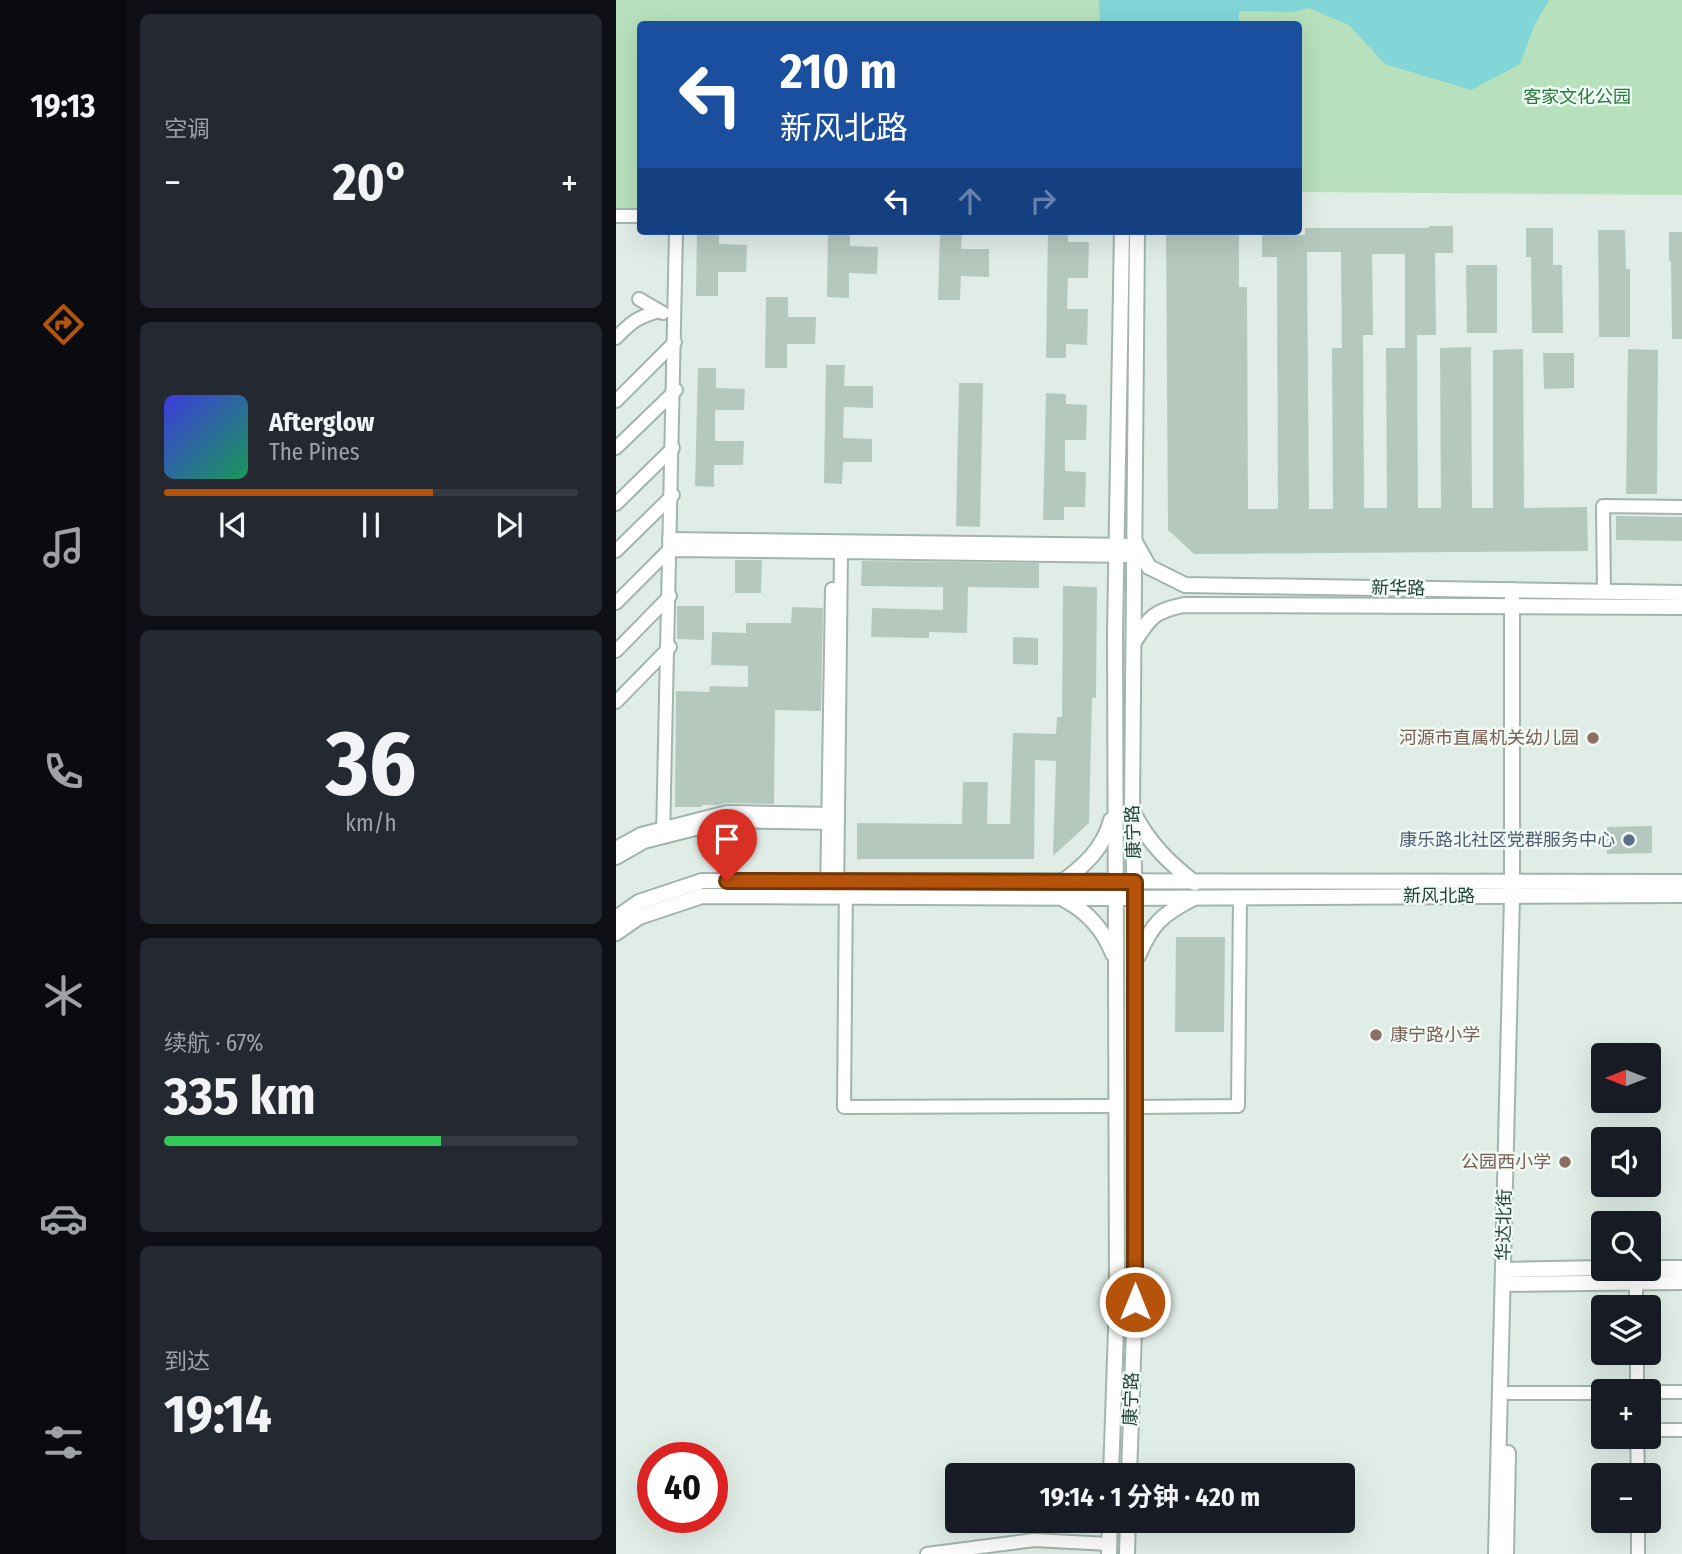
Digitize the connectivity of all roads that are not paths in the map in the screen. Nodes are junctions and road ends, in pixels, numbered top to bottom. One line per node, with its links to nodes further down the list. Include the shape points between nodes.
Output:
1 (616, 216): 2 (street)
2 (637, 216)
3 (616, 222): 4 (street)
4 (637, 222)
5 (679, 235): 11 (street)
6 (679, 235): 13 (street)
7 (1122, 235): 24 (street, 康宁路)
8 (1137, 235): 23 (street, 康宁路)
9 (639, 299): 10 (street)
10 (659, 311): 11 (street); 12 (street, via 629,324)
11 (674, 320): 13 (street)
12 (616, 338)
13 (676, 341): 14 (street); 15 (street)
14 (675, 391): 16 (street); 17 (street)
15 (616, 401)
16 (674, 447): 18 (street); 19 (street)
17 (616, 448)
18 (673, 496): 21 (street); 25 (street)
19 (616, 504)
20 (1682, 507): 27 (street, via 1603,506)
21 (672, 544): 22 (street); 29 (street); 30 (street)
22 (837, 547): 24 (street); 39 (street)
23 (1134, 547): 24 (street); 26 (street, 新华路, via 1149,567 1185,585); 33 (street, 康宁路)
24 (1116, 550): 37 (street, 康宁路)
25 (616, 551)
26 (1516, 590): 27 (street, 新华路); 31 (street, 华达北街)
27 (1604, 592): 28 (street, 新华路)
28 (1682, 593)
29 (670, 596): 34 (street); 35 (street)
30 (616, 603)
31 (1516, 606): 32 (street, 新华路); 33 (street, 新华路, via 1184,605 1165,608 1148,620); 47 (street, 华达北街)
32 (1682, 607)
33 (1133, 643): 38 (street, 康宁路)
34 (669, 648): 36 (street); 40 (street)
35 (616, 651)
36 (616, 702)
37 (1114, 809): 45 (street, via 1107,834 1094,853); 48 (street, 康宁路)
38 (1132, 809): 43 (street, 康宁路); 49 (street, via 1158,850)
39 (833, 818): 40 (street, via 727,821); 46 (street)
40 (665, 832): 41 (street, via 640,834); 42 (street)
41 (616, 848)
42 (616, 858)
43 (1135, 882): 48 (street, 新风北路); 49 (street, 新风北路); 53 (street, 康宁路)
44 (1682, 882): 47 (street, 新风北路)
45 (1062, 883): 46 (street, 新风北路); 48 (street, 新风北路)
46 (837, 889): 52 (street, 新风北路); 54 (street, 新风北路, via 702,881 639,902); 55 (street, 新风北路, via 702,895 639,917); 58 (street, via 844,1107)
47 (1516, 889): 49 (street, 新风北路); 50 (street, 新风北路); 51 (street, 新风北路); 63 (street, 华达北街)
48 (1116, 890): 52 (street, 新风北路); 53 (street, 新风北路); 56 (street, 康宁路)
49 (1195, 890): 51 (street, 新风北路); 53 (street, 新风北路); 57 (street, 新风北路, via 1158,921)
50 (1682, 895)
51 (1240, 897): 59 (street, via 1238,1106)
52 (1061, 898): 56 (street, via 1094,923)
53 (1135, 898): 57 (street, 康宁路)
54 (616, 918)
55 (616, 933)
56 (1117, 963): 58 (street, 康宁路)
57 (1135, 964): 59 (street, 康宁路)
58 (1117, 1106): 73 (street, 康宁路)
59 (1135, 1107): 74 (street, 康宁路)
60 (1661, 1268): 61 (street)
61 (1682, 1268)
62 (1591, 1269): 63 (street)
63 (1507, 1277): 65 (street); 69 (street, 华达北街); 80 (street, 华达北街)
64 (1682, 1282): 65 (street)
65 (1636, 1283): 66 (street)
66 (1636, 1295)
67 (1661, 1392): 68 (street)
68 (1682, 1392)
69 (1510, 1393): 70 (street); 81 (street, 华达北街)
70 (1591, 1393)
71 (1661, 1430): 72 (street)
72 (1682, 1430)
73 (1111, 1463)
74 (1129, 1463)
75 (1128, 1533): 79 (street)
76 (1638, 1533): 82 (street)
77 (1109, 1549): 78 (street, via 1034,1540)
78 (927, 1554)
79 (1127, 1554)
80 (1496, 1554)
81 (1506, 1554)
82 (1638, 1554)

